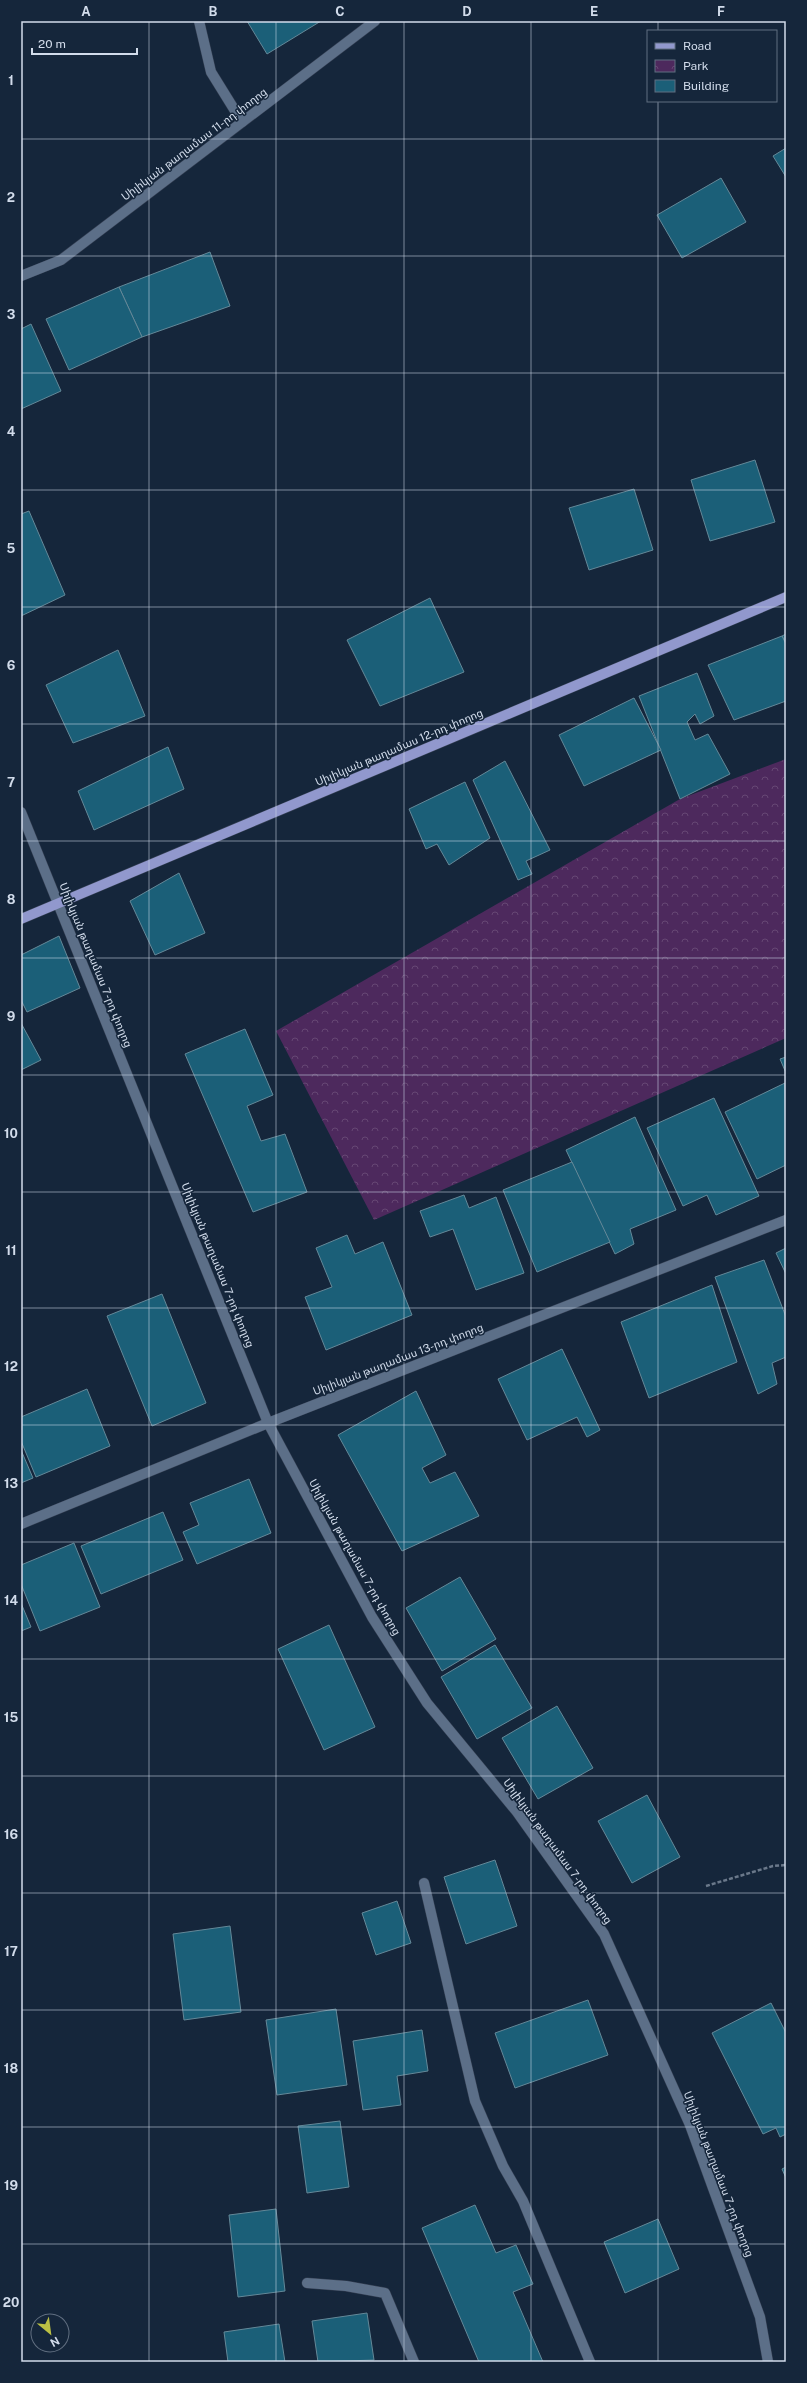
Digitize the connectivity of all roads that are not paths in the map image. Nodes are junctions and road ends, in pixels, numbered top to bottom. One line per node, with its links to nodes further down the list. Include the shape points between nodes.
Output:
1 (199, 21): 3 (street, via 211,72)
2 (375, 21): 3 (street, Սիլիկյան թաղամաս 11-րդ փողոց)
3 (242, 122): 4 (street, Սիլիկյան թաղամաս 11-րդ փողոց, via 61,260)
4 (21, 276)
5 (786, 597): 7 (main road, Սիլիկյան թաղամաս 12-րդ փողոց)
6 (21, 812): 7 (street, Սիլիկյան թաղամաս 7-րդ փողոց)
7 (59, 903): 8 (main road, Սիլիկյան թաղամաս 12-րդ փողոց); 10 (street, Սիլիկյան թաղամաս 7-րդ փողոց)
8 (21, 919)
9 (786, 1220): 10 (street, Սիլիկյան թաղամաս 13-րդ փողոց)
10 (268, 1423): 11 (street, Սիլիկյան թաղամաս 13-րդ փողոց); 16 (street, Սիլիկյան թաղամաս 7-րդ փողոց, via 372,1617 427,1703 517,1812 604,1934 690,2125 760,2318)
11 (21, 1524)
12 (424, 1882): 15 (street, via 475,2101 503,2166 523,2200)
13 (307, 2283): 14 (street, via 385,2293)
14 (414, 2362)
15 (590, 2362)
16 (768, 2362)

